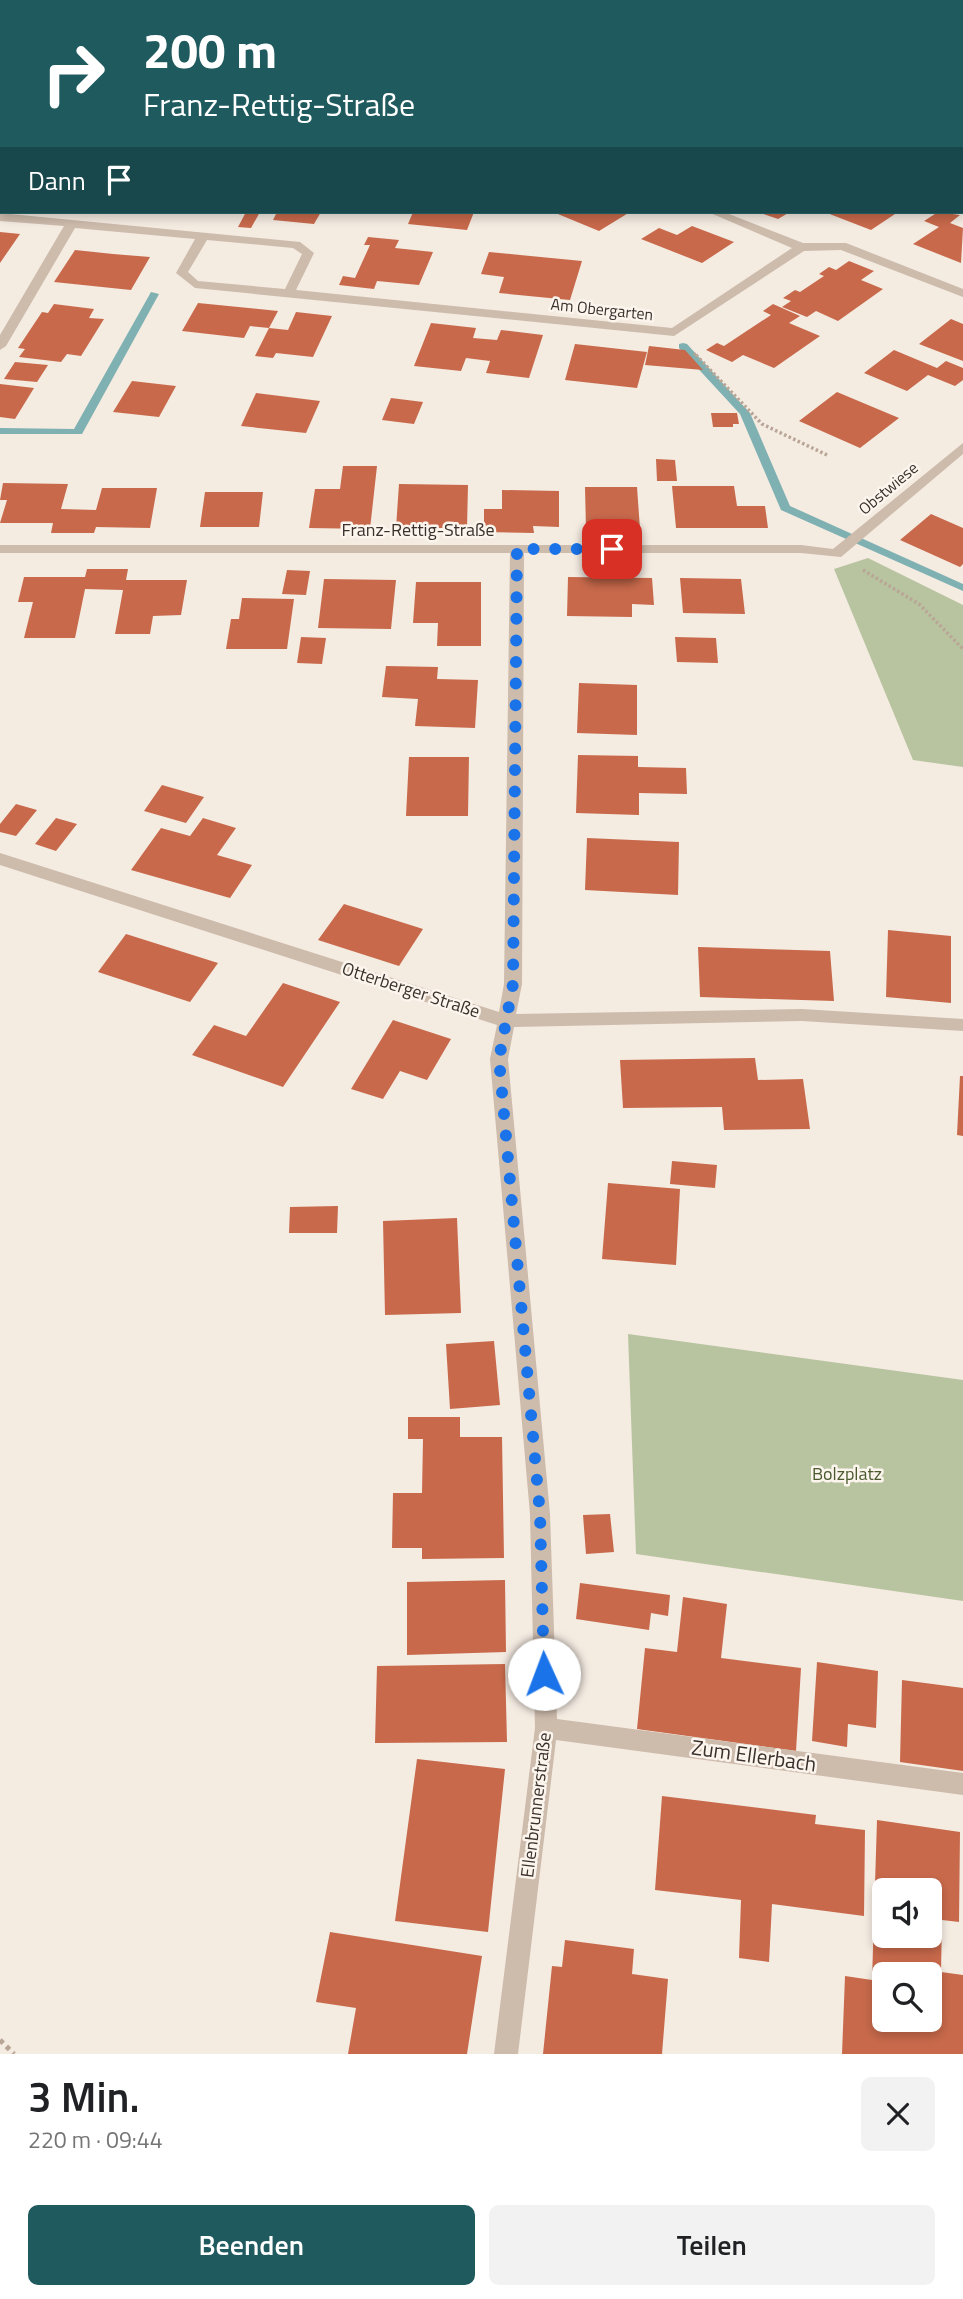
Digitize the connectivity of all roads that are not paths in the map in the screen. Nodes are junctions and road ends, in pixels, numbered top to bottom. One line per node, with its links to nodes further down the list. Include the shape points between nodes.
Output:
1 (719, 214): 5 (street)
2 (0, 217): 3 (street)
3 (71, 224): 4 (street); 8 (street)
4 (203, 236): 6 (street, via 296,245 308,253); 6 (street, Am Obergarten, via 182,273 195,284)
5 (801, 247): 6 (street, Am Obergarten, via 674,332); 7 (street, via 842,246)
6 (289, 293)
7 (963, 293)
8 (0, 346)
9 (963, 447): 12 (street, Obstwiese)
10 (517, 549): 11 (street, Franz-Rettig-Straße); 12 (street, Franz-Rettig-Straße); 14 (street, Ellenbrunnerstraße, via 513,984)
11 (0, 550)
12 (836, 554)
13 (0, 859): 14 (street, Otterberger Straße)
14 (506, 1021): 15 (street, Otterberger Straße, via 802,1015); 16 (street, Ellenbrunnerstraße, via 499,1059 540,1514)
15 (963, 1025)
16 (546, 1728): 17 (street, Zum Ellerbach); 18 (street, Ellenbrunnerstraße)
17 (963, 1784)
18 (506, 2054)

